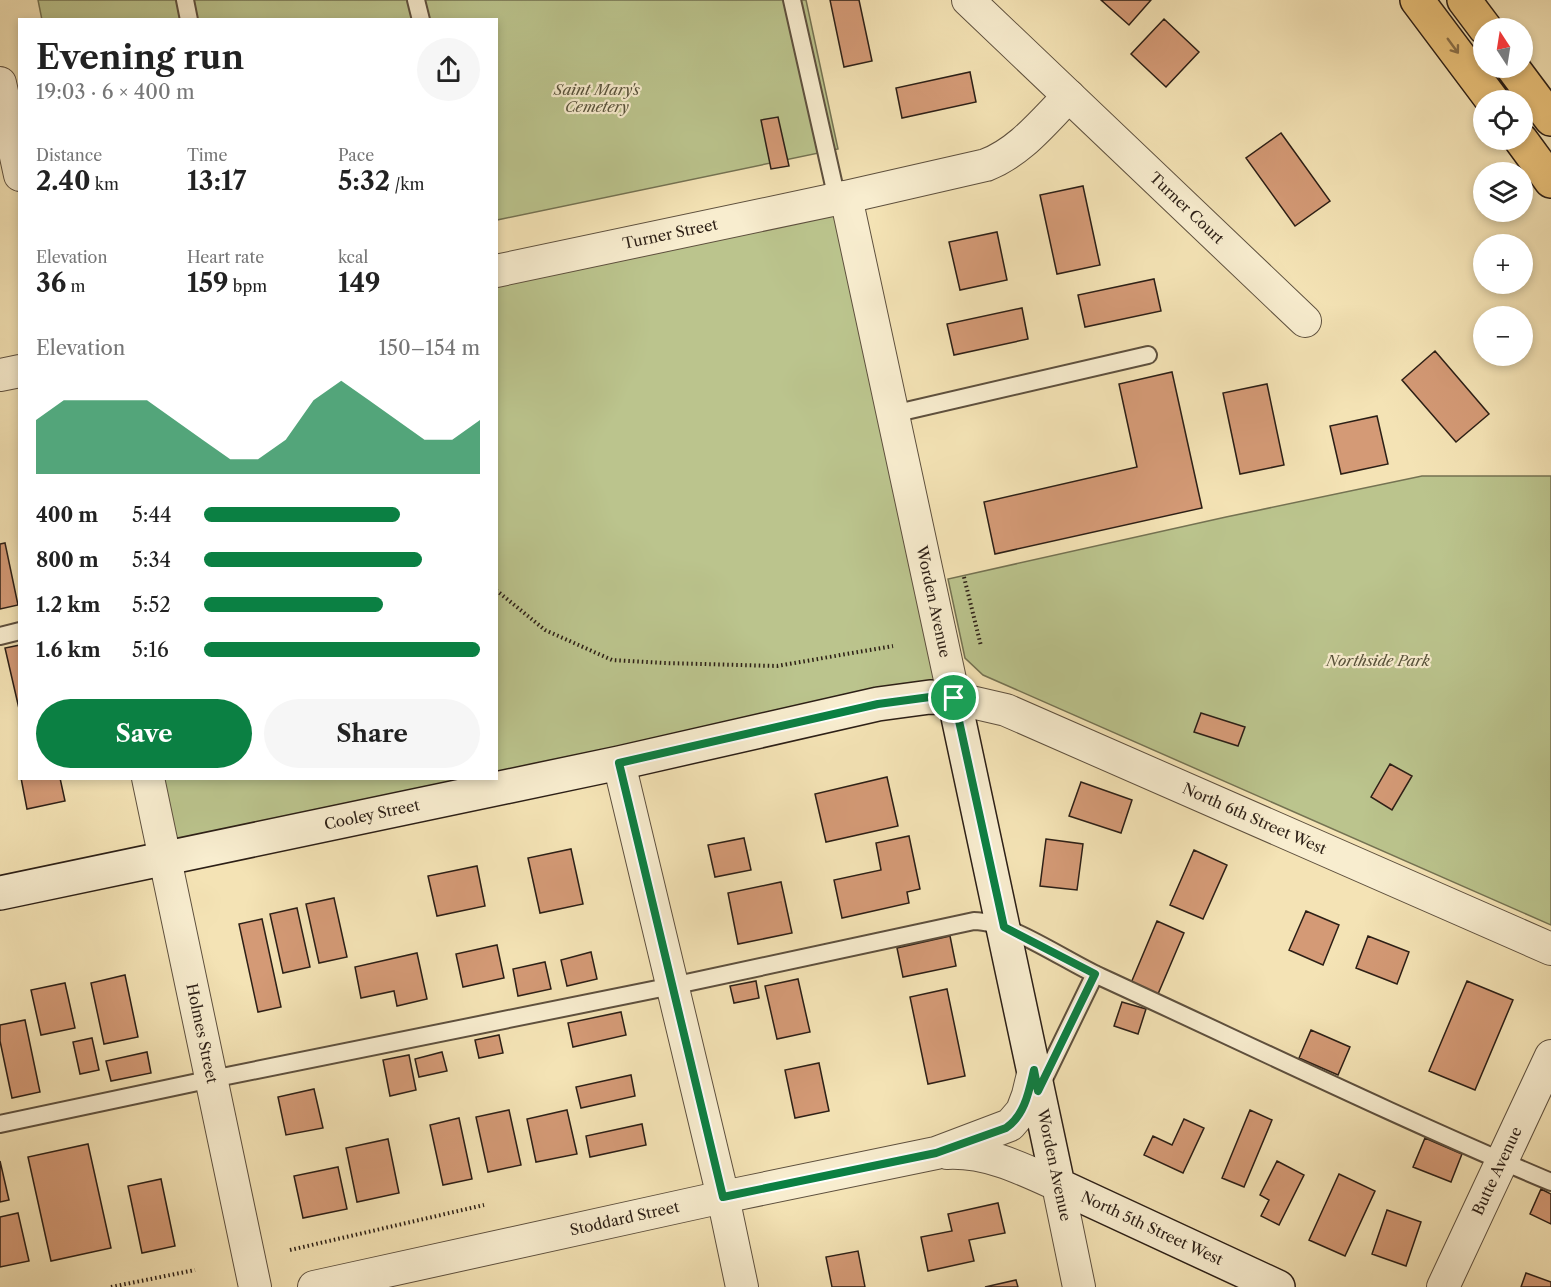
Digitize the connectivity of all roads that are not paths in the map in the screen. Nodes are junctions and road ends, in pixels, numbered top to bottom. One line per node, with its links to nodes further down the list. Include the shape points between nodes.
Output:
1 (185, 0): 7 (lane)
2 (416, 0): 8 (lane)
3 (792, 0): 19 (lane)
4 (968, 0): 13 (street, Turner Court)
5 (1417, 0): 12 (highway, one-way to 12)
6 (1464, 0): 9 (highway)
7 (189, 18)
8 (420, 18)
9 (1478, 18)
10 (1521, 78): 14 (highway)
11 (0, 83): 15 (street)
12 (1484, 90)
13 (1069, 96): 19 (street, via 1020,146 1000,160); 21 (street, Turner Court)
14 (1551, 119)
15 (5, 129): 17 (street)
16 (1528, 150): 18 (highway)
17 (18, 169)
18 (1551, 181)
19 (842, 198): 20 (street, Turner Street); 25 (street, Worden Avenue)
20 (498, 271)
21 (1305, 321)
22 (1148, 355): 25 (lane)
23 (18, 371): 24 (street)
24 (0, 375)
25 (893, 414): 28 (street, Worden Avenue)
26 (18, 632): 27 (lane)
27 (0, 636)
28 (954, 698): 29 (street, Cooley Street, via 878,704); 33 (street, Worden Avenue); 34 (street, North 6th Street West, via 1006,710)
29 (619, 763): 31 (street, Cooley Street); 36 (street)
30 (148, 780): 31 (street, Holmes Street)
31 (165, 857): 32 (street, Cooley Street); 38 (street, Holmes Street)
32 (0, 893)
33 (1004, 927): 35 (lane); 36 (lane, via 974,921); 39 (street, Worden Avenue)
34 (1551, 949)
35 (1095, 974): 39 (lane); 42 (lane)
36 (672, 986): 38 (lane); 45 (street)
37 (1551, 1056): 42 (street, Butte Avenue)
38 (212, 1079): 40 (lane); 46 (street, Holmes Street)
39 (1036, 1080): 41 (street, Stoddard Street, via 1022,1111 1010,1125); 44 (street, Worden Avenue)
40 (0, 1124)
41 (936, 1153): 44 (street, Stoddard Street, via 970,1153 991,1158); 45 (street, Stoddard Street)
42 (1503, 1162): 43 (lane); 51 (street, Butte Avenue)
43 (1551, 1182)
44 (1058, 1185): 49 (street, Worden Avenue); 50 (street, North 5th Street West)
45 (723, 1197): 47 (street, Stoddard Street); 48 (street)
46 (255, 1287)
47 (314, 1287)
48 (742, 1287)
49 (1079, 1287)
50 (1278, 1287)
51 (1443, 1287)

